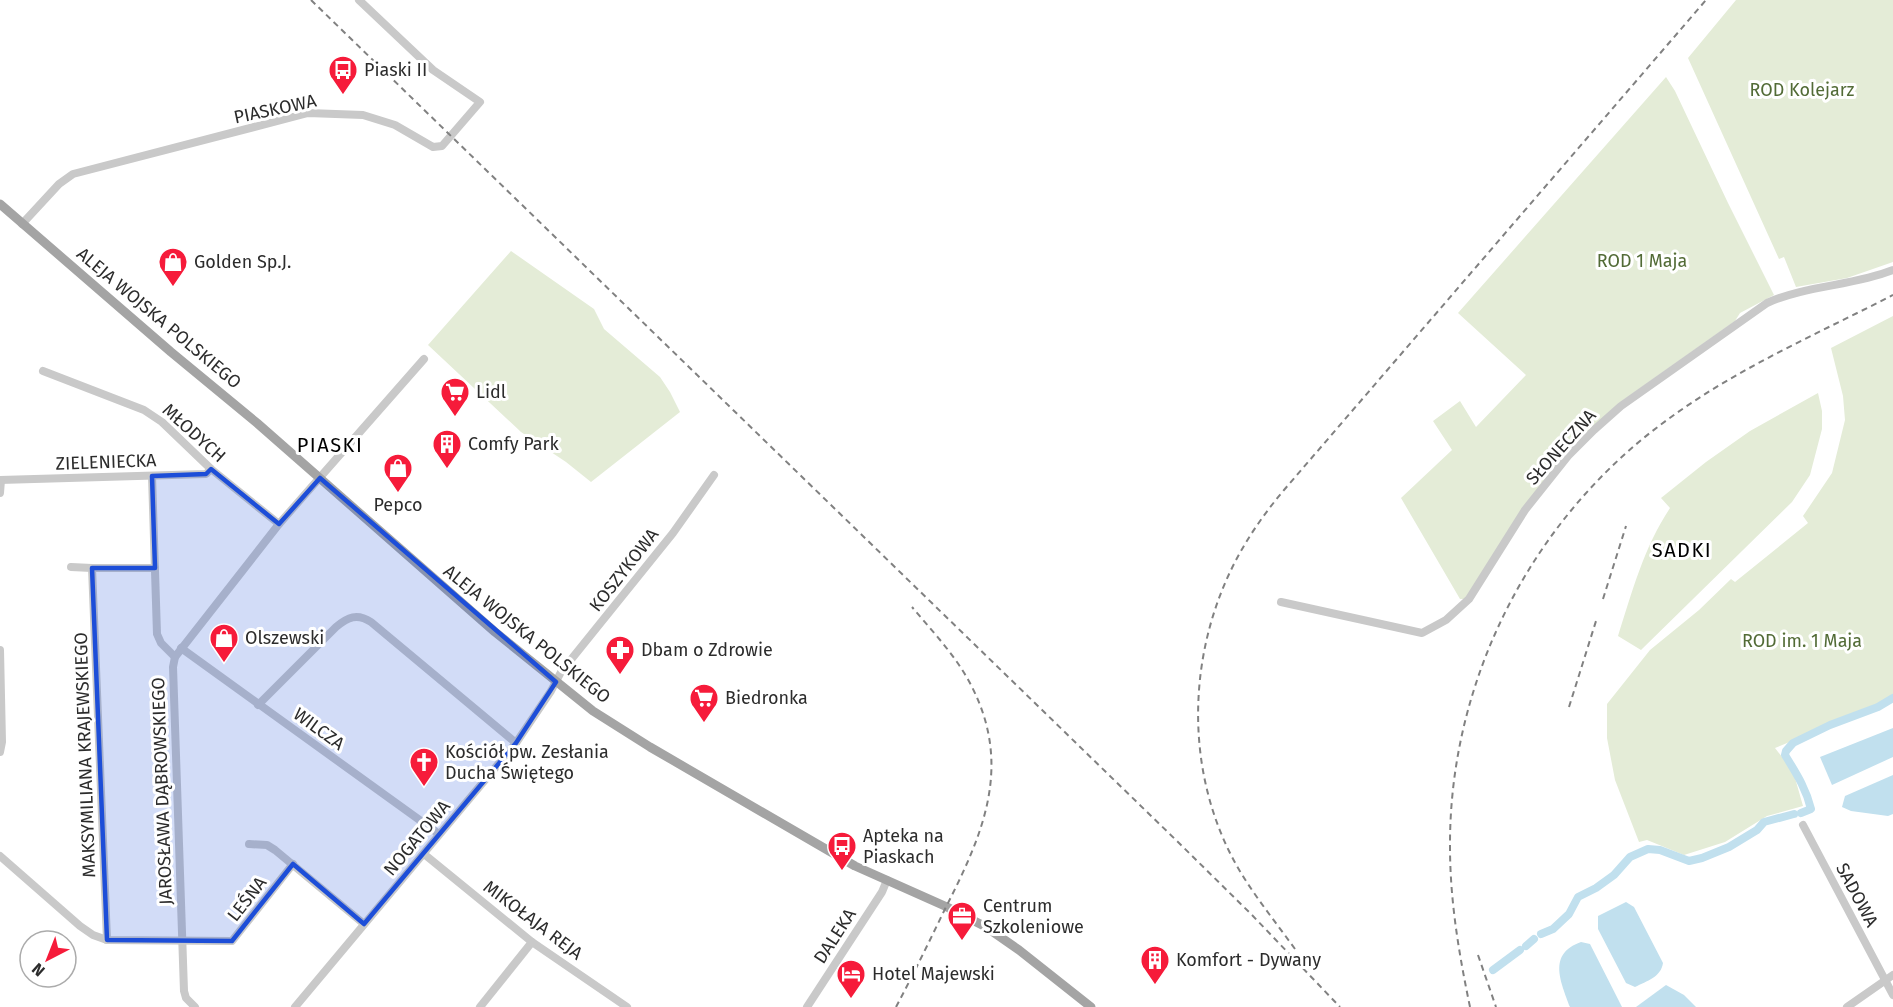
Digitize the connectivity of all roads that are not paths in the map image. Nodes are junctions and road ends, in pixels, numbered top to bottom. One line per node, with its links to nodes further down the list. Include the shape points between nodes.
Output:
1 (359, 0): 3 (street, PIASKOWA, via 433,70 480,102 442,146 433,147 394,125 363,115 308,114 73,174 58,184)
2 (0, 204): 3 (main road, ALEJA WOJSKA POLSKIEGO)
3 (22, 224): 10 (main road, ALEJA WOJSKA POLSKIEGO)
4 (1893, 270): 17 (street, SŁONECZNA, via 1767,303 1621,406 1568,456 1525,510 1469,599 1446,620 1422,633)
5 (423, 359): 10 (street, JAROSŁAWA DĄBROWSKIEGO)
6 (42, 371): 7 (street, MŁODYCH, via 144,410)
7 (211, 469): 9 (street, ZIELENIECKA, via 206,474); 13 (street, MŁODYCH)
8 (714, 475): 21 (street, KOSZYKOWA)
9 (152, 476): 11 (street, ZIELENIECKA); 16 (street)
10 (320, 477): 13 (street, JAROSŁAWA DĄBROWSKIEGO); 21 (main road, ALEJA WOJSKA POLSKIEGO)
11 (0, 480): 12 (street)
12 (0, 493)
13 (279, 525): 18 (street, JAROSŁAWA DĄBROWSKIEGO)
14 (71, 567): 15 (street)
15 (92, 568): 16 (street); 33 (street, MAKSYMILIANA KRAJEWSKIEGO)
16 (155, 568): 20 (street, via 158,634)
17 (1281, 602)
18 (181, 648): 20 (street, JAROSŁAWA DĄBROWSKIEGO); 22 (street, WILCZA)
19 (0, 650): 24 (street)
20 (175, 657): 34 (street, JAROSŁAWA DĄBROWSKIEGO)
21 (556, 682): 23 (street, NOGATOWA); 31 (main road, ALEJA WOJSKA POLSKIEGO, via 650,747 796,833)
22 (258, 705): 23 (street, via 336,627 346,619 362,617); 26 (street, WILCZA)
23 (516, 744): 26 (street, NOGATOWA)
24 (0, 752)
25 (1803, 825): 37 (street, SADOWA)
26 (440, 834): 28 (street, NOGATOWA)
27 (249, 844): 30 (street, via 267,845)
28 (424, 854): 32 (street, NOGATOWA); 35 (street, MIKOŁAJA REJA)
29 (0, 856): 33 (street, via 80,926)
30 (293, 864): 32 (street); 34 (street, LEŚNA, via 232,941)
31 (887, 880): 43 (street, DALEKA); 44 (main road, ALEJA WOJSKA POLSKIEGO, via 986,927)
32 (364, 924): 40 (street, NOGATOWA)
33 (107, 940): 34 (street)
34 (182, 942): 39 (street, JAROSŁAWA DĄBROWSKIEGO, via 184,991)
35 (532, 942): 41 (street); 42 (street, MIKOŁAJA REJA)
36 (1893, 975): 37 (street)
37 (1884, 979): 38 (street, SADOWA); 45 (street)
38 (1893, 996)
39 (195, 1007)
40 (295, 1007)
41 (480, 1007)
42 (627, 1007)
43 (807, 1007)
44 (1091, 1007)
45 (1847, 1007)

